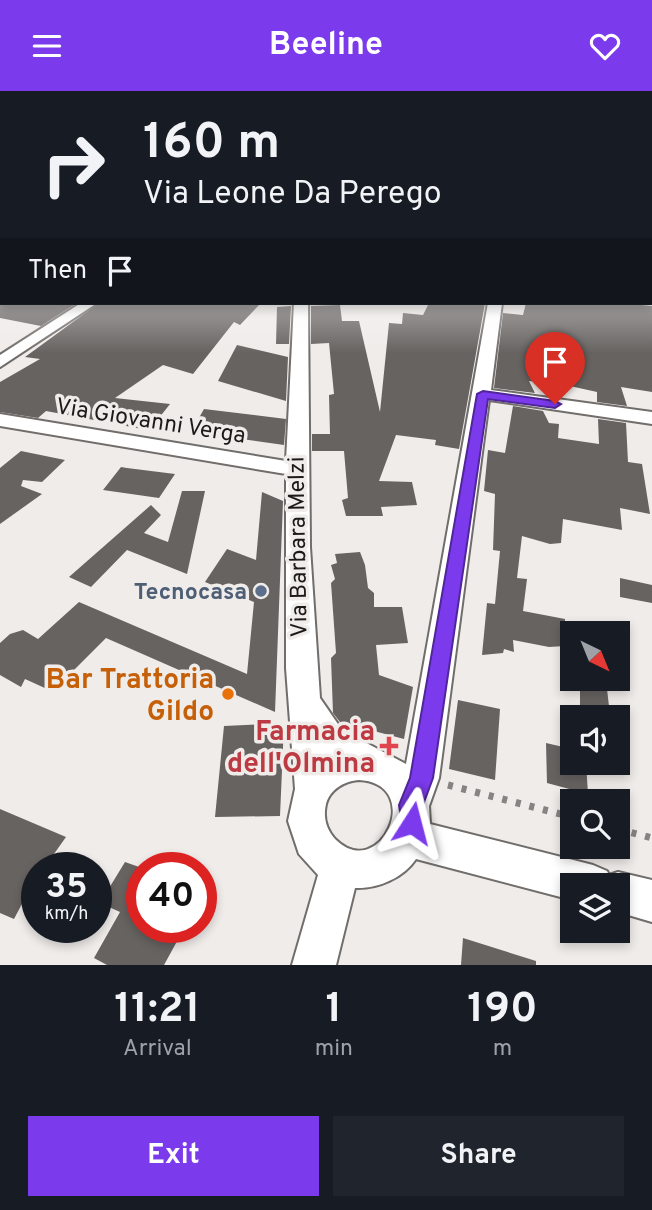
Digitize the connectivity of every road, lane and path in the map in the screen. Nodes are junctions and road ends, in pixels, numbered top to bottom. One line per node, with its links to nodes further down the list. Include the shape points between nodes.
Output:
1 (87, 305): 4 (street)
2 (301, 305): 8 (street, Via Barbara Melzi)
3 (495, 305): 5 (street)
4 (0, 362)
5 (483, 394): 6 (street); 12 (street)
6 (652, 418)
7 (0, 420): 8 (street, Via Giovanni Verga)
8 (295, 469): 9 (street, Via Barbara Melzi)
9 (301, 698): 10 (street, via 330,741); 11 (street, Via Barbara Melzi)
10 (367, 764): 11 (street, via 335,768); 12 (street, via 394,777)
11 (313, 790): 16 (street, Via Barbara Melzi, via 307,809 309,831 316,846)
12 (413, 807): 13 (path); 16 (street, via 388,863 373,869); 17 (street)
13 (560, 816)
14 (630, 832): 15 (path)
15 (652, 838)
16 (341, 866): 20 (street)
17 (565, 873)
18 (630, 895): 19 (street)
19 (652, 901)
20 (314, 965)

